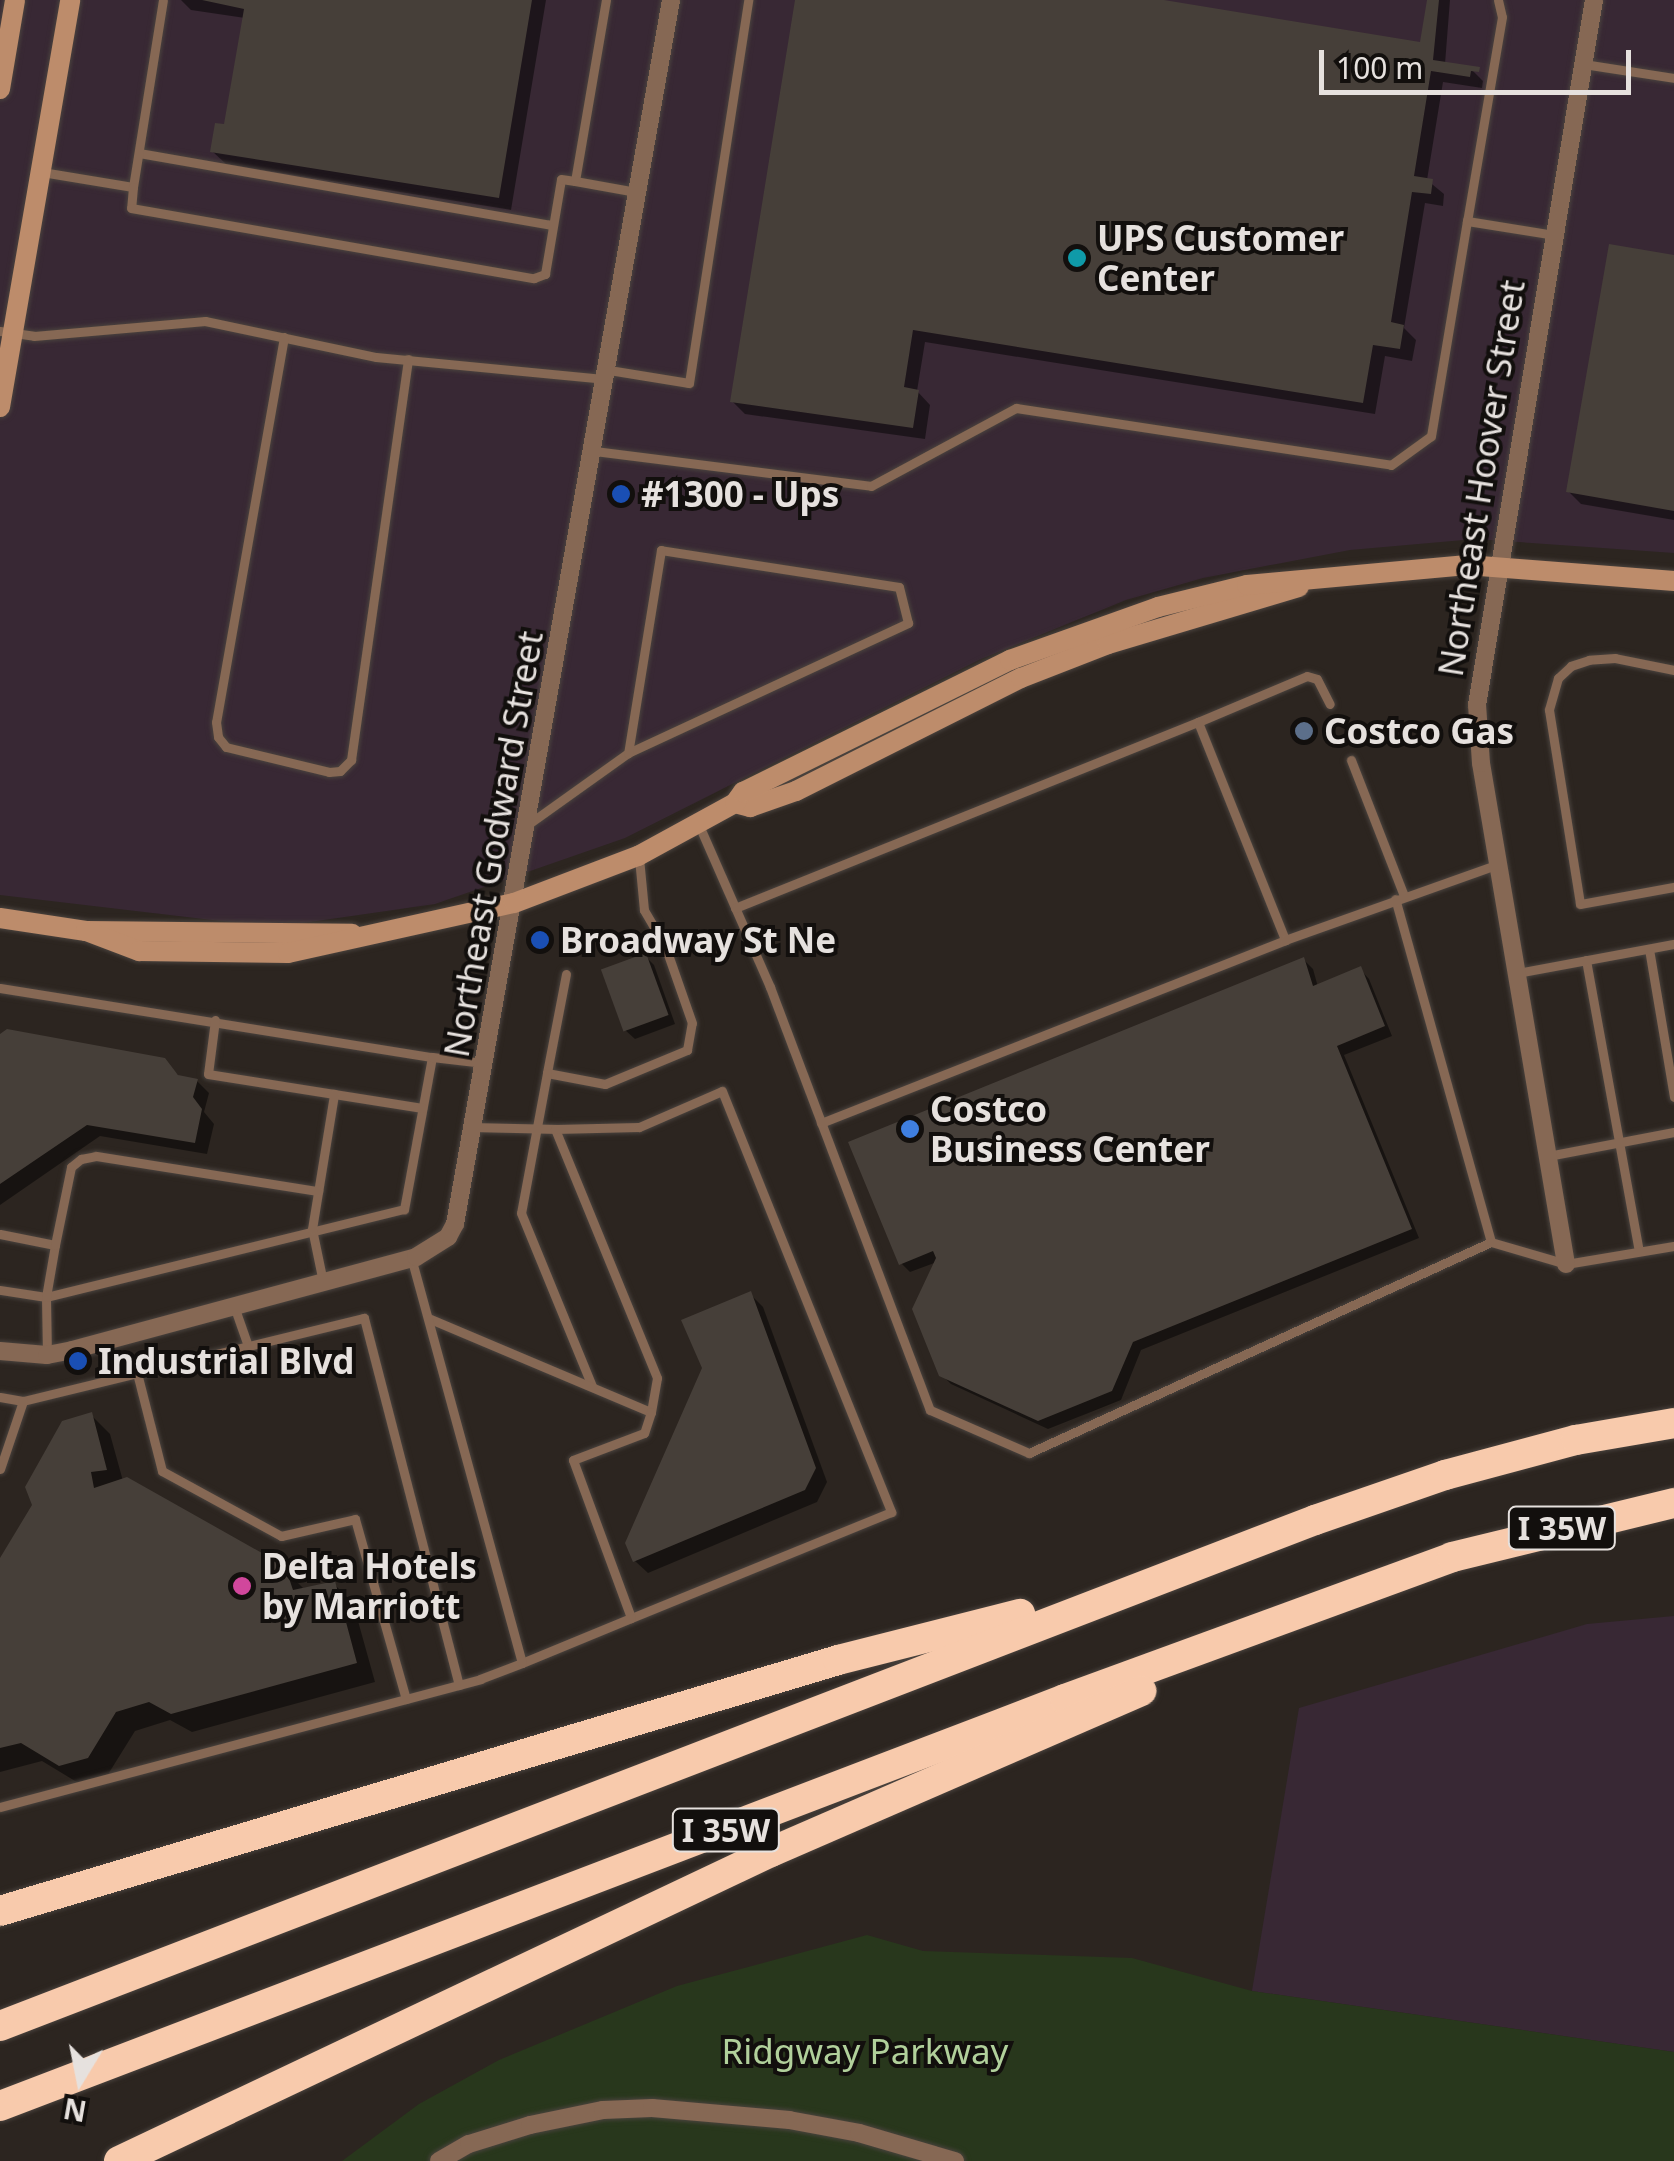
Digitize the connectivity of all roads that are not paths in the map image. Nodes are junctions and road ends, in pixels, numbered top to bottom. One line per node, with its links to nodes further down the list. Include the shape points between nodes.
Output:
1 (15, 0): 11 (main road)
2 (70, 0): 13 (main road)
3 (163, 0): 12 (lane)
4 (606, 0): 14 (lane)
5 (671, 0): 16 (street, Northeast Godward Street)
6 (748, 0): 23 (lane, via 689,383)
7 (1498, 0): 17 (lane, via 1502,17)
8 (1594, 0): 9 (street, Northeast Hoover Street)
9 (1583, 64): 10 (lane); 19 (street, Northeast Hoover Street)
10 (1674, 78)
11 (0, 89)
12 (139, 153): 15 (lane); 18 (lane)
13 (41, 172): 15 (lane); 20 (main road)
14 (575, 181): 16 (lane); 18 (lane, via 561,179)
15 (133, 187): 18 (lane, via 131,208 534,278 545,274)
16 (639, 192): 23 (street, Northeast Godward Street)
17 (1467, 220): 19 (lane); 25 (lane, via 1431,436 1391,465 1016,408 871,486)
18 (554, 225)
19 (1554, 235): 26 (street, Northeast Hoover Street)
20 (6, 332): 21 (lane, via 34,336 206,321); 24 (main road)
21 (284, 337): 22 (lane); 22 (lane, via 216,722 226,748 329,772 351,760)
22 (408, 359): 23 (lane)
23 (608, 374): 25 (street, Northeast Godward Street)
24 (0, 407)
25 (595, 451): 33 (street, Northeast Godward Street)
26 (1498, 566): 27 (main road); 34 (main road, via 1282,579 1158,607 1052,643 792,766); 36 (street, Northeast Hoover Street, via 1477,716)
27 (1674, 582)
28 (1674, 670): 37 (lane, via 1616,658 1588,660 1558,678 1549,710 1580,904)
29 (1330, 704): 30 (lane, via 1317,679 1306,676)
30 (1198, 722): 40 (lane); 42 (lane)
31 (628, 753): 31 (lane, via 908,623 899,587 660,550); 33 (lane)
32 (1351, 760): 38 (lane)
33 (530, 823): 39 (street, Northeast Godward Street)
34 (698, 824): 35 (main road); 40 (lane)
35 (638, 856): 39 (main road); 52 (lane, via 644,910 676,977 692,1042 680,1056 615,1082)
36 (1498, 864): 38 (lane); 46 (street, Northeast Hoover Street)
37 (1674, 887)
38 (1400, 898): 42 (lane); 66 (lane)
39 (514, 903): 41 (main road, via 363,935 86,931); 51 (street, Northeast Godward Street)
40 (735, 908): 56 (lane)
41 (0, 918)
42 (1286, 940): 56 (lane)
43 (1674, 944): 44 (lane)
44 (1649, 949): 45 (lane); 54 (lane)
45 (1586, 960): 46 (lane); 61 (lane)
46 (1516, 973): 62 (street, Northeast Hoover Street)
47 (566, 974): 52 (lane)
48 (0, 988): 49 (lane)
49 (215, 1020): 50 (lane); 53 (lane, via 208,1074)
50 (432, 1056): 51 (lane); 55 (lane)
51 (487, 1063): 57 (street, Northeast Godward Street)
52 (548, 1073): 58 (lane)
53 (334, 1094): 55 (lane); 63 (lane)
54 (1674, 1097)
55 (422, 1108): 64 (lane, via 404,1208)
56 (821, 1124): 66 (lane, via 930,1410 1029,1453)
57 (475, 1127): 58 (lane); 70 (street, Northeast Godward Street, via 455,1224 448,1237)
58 (538, 1128): 59 (lane); 81 (lane, via 522,1212)
59 (555, 1129): 84 (lane, via 657,1378); 90 (lane, via 639,1128 722,1090 891,1512)
60 (1674, 1132): 61 (lane)
61 (1620, 1142): 62 (lane); 69 (lane)
62 (1548, 1156): 71 (street, Northeast Hoover Street)
63 (318, 1191): 64 (lane); 67 (lane, via 81,1159 71,1167)
64 (312, 1229): 72 (lane); 74 (lane)
65 (0, 1234): 67 (lane)
66 (1491, 1242): 71 (lane)
67 (54, 1246): 74 (lane)
68 (1674, 1246): 69 (lane)
69 (1639, 1252): 71 (lane)
70 (411, 1258): 72 (street, Northeast Godward Street); 76 (lane)
71 (1566, 1264)
72 (323, 1282): 75 (street, Northeast Godward Street)
73 (0, 1290): 74 (lane)
74 (46, 1297): 79 (lane)
75 (234, 1306): 77 (lane); 79 (street, Northeast Godward Street)
76 (428, 1318): 81 (lane); 91 (lane)
77 (248, 1346): 80 (lane); 92 (lane, via 364,1318)
78 (0, 1351): 79 (street, Northeast Godward Street)
79 (46, 1355)
80 (137, 1373): 83 (lane); 93 (lane, via 162,1471 282,1536 355,1519)
81 (592, 1386): 84 (lane)
82 (0, 1397): 83 (lane)
83 (23, 1401): 86 (lane)
84 (651, 1412): 90 (lane, via 644,1432 574,1460)
85 (1674, 1422): 89 (highway, I 35W, via 1446,1475)
86 (0, 1469)
87 (1674, 1504): 88 (highway, I 35W)
88 (1452, 1558): 97 (highway, I 35W, via 1064,1698); 98 (highway, via 770,1852)
89 (1149, 1582): 95 (highway, via 838,1660); 96 (highway, I 35W)
90 (631, 1618): 91 (lane)
91 (522, 1663): 92 (lane)
92 (459, 1685): 93 (lane)
93 (406, 1699): 94 (lane)
94 (0, 1808)
95 (0, 1912)
96 (0, 2026)
97 (0, 2106)
98 (120, 2161)
99 (440, 2161): 100 (street, via 530,2124 652,2108 806,2124)
100 (956, 2161)

